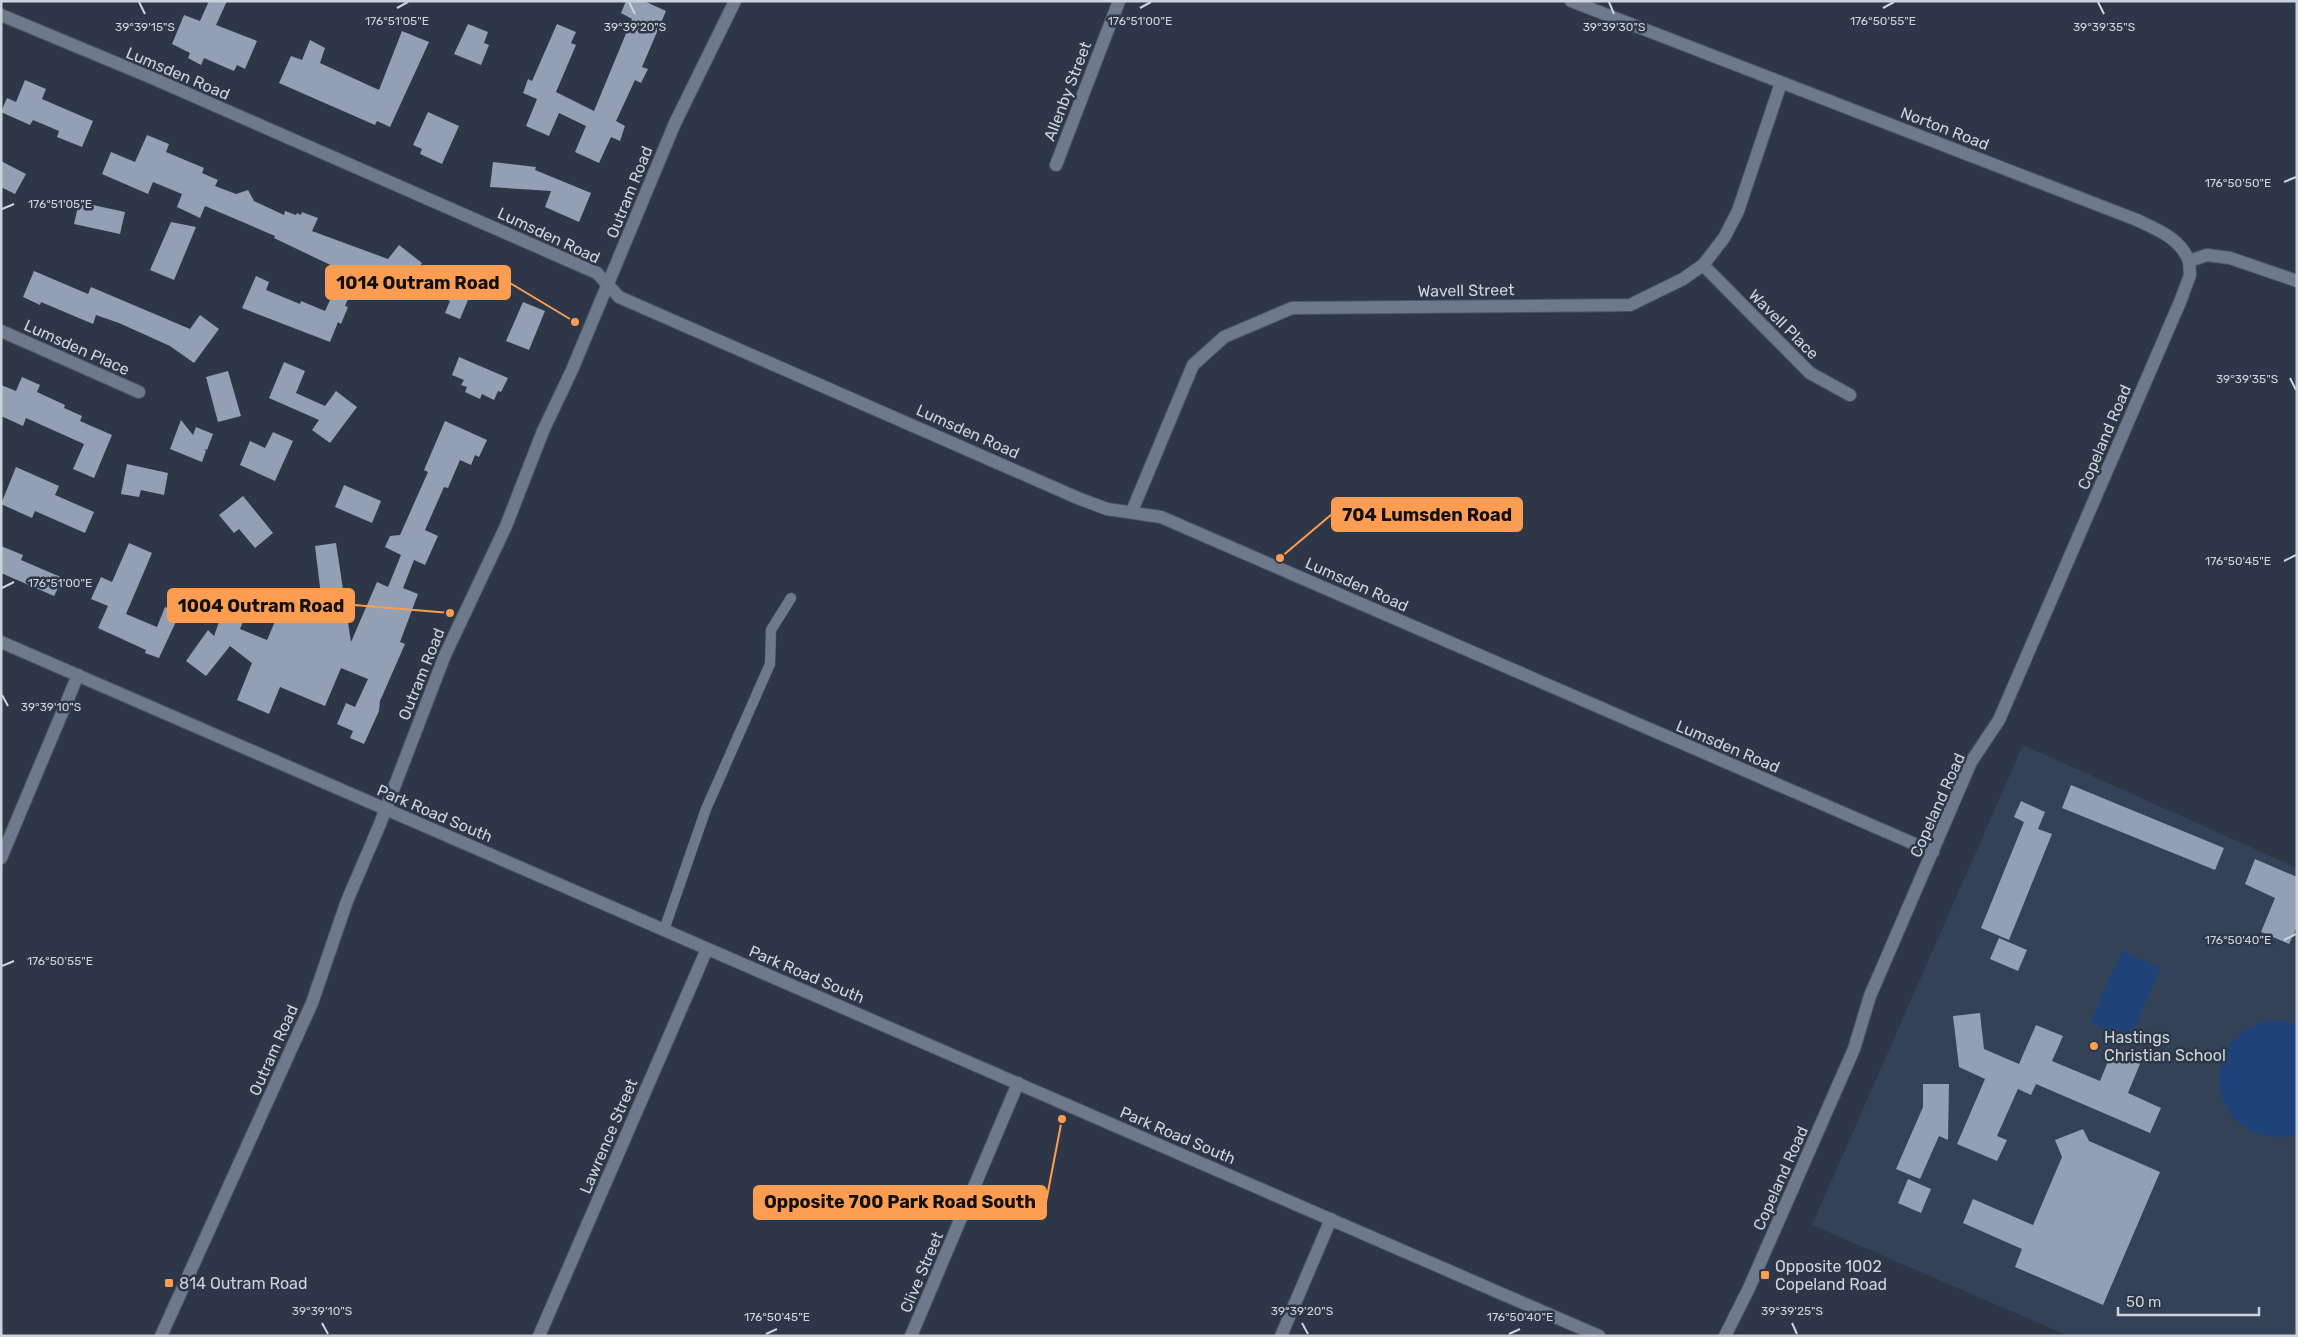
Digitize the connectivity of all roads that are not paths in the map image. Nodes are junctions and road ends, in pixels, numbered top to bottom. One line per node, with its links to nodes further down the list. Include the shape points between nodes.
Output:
1 (735, 1): 10 (street, Outram Road, via 675,123)
2 (1120, 1): 6 (street, Allenby Street)
3 (1571, 1): 5 (street, Norton Road)
4 (3, 21): 10 (street, Lumsden Road, via 454,209 597,273)
5 (1781, 83): 7 (street, Norton Road, via 2137,220 2176,242); 8 (street, Wavell Street, via 1738,211 1724,238)
6 (1056, 165)
7 (2189, 261): 9 (street, via 2207,255 2230,258); 19 (street, Copeland Road, via 2190,275 2172,320 1998,720 1972,762)
8 (1703, 265): 13 (street, Wavell Place, via 1810,374); 14 (street, Wavell Street, via 1656,294 1630,305 1292,308 1224,337 1193,365)
9 (2297, 281)
10 (608, 284): 14 (street, Lumsden Road, via 619,297 1080,499 1107,509); 18 (street, Outram Road, via 543,431 506,526 445,655)
11 (1, 331): 12 (street, Lumsden Place)
12 (139, 392)
13 (1850, 395)
14 (1132, 511): 19 (street, Lumsden Road, via 1160,517 1278,567)
15 (791, 598): 21 (lane, via 771,630 770,664 706,809)
16 (1, 642): 17 (street, Park Road South)
17 (78, 675): 18 (street, Park Road South); 20 (street)
18 (386, 809): 21 (street, Park Road South); 25 (street, Outram Road, via 347,901 312,1003)
19 (1933, 852): 30 (street, Copeland Road, via 1870,996 1854,1049)
20 (1, 858)
21 (664, 930): 22 (street, Park Road South)
22 (707, 949): 23 (street, Park Road South); 26 (street, Lawrence Street)
23 (1018, 1083): 24 (street, Park Road South); 27 (street, Clive Street)
24 (1331, 1219): 28 (street); 29 (street, Park Road South)
25 (161, 1336)
26 (539, 1336)
27 (911, 1336)
28 (1281, 1336)
29 (1599, 1336)
30 (1725, 1336)

